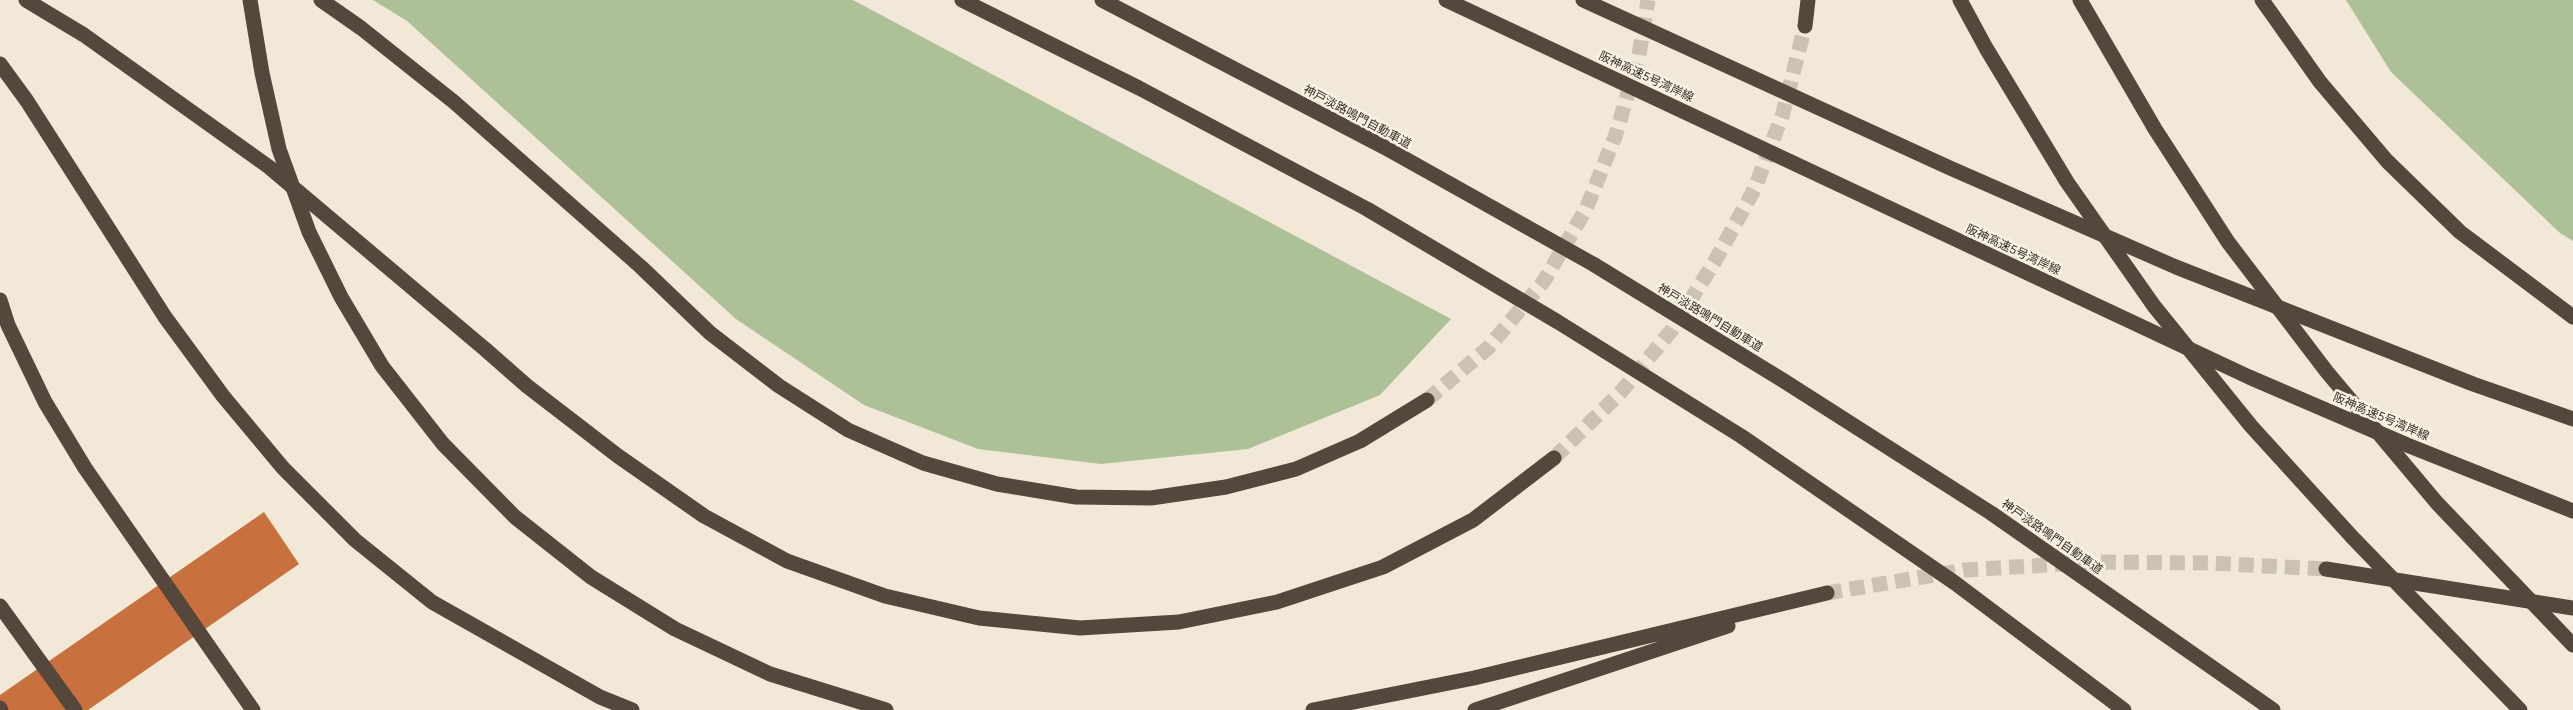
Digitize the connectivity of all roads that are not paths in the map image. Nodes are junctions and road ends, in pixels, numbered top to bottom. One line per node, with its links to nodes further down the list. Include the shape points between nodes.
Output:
1 (26, 0): 18 (highway, bridge, via 92,41 268,167 527,386 618,456 704,516 787,560 885,596 988,619 1080,628 1179,622 1277,602 1383,568 1473,520)
2 (250, 0): 27 (highway, via 279,149 309,232 341,297 382,366 443,444 522,523 591,577 675,629 770,674)
3 (321, 0): 16 (highway, via 454,102 633,260 710,333 748,363 848,430 923,463 997,484 1076,497 1151,498 1226,486 1296,469 1360,441)
4 (962, 0): 30 (highway, via 1139,88 1358,204 1558,322 1766,453 1955,583)
5 (1102, 0): 31 (highway, 神戸淡路鳴門自動車道, via 1384,148 1593,264 1991,513)
6 (1446, 0): 19 (highway, 阪神高速5号湾岸線, via 2249,377)
7 (1583, 0): 17 (highway, via 1950,168 2176,267)
8 (1808, 0): 12 (highway)
9 (1960, 0): 32 (highway, bridge, via 2067,182 2154,306 2251,426)
10 (2080, 0): 23 (highway, bridge, via 2155,129 2228,242 2321,364 2436,503)
11 (2262, 0): 15 (highway, via 2320,82 2387,161 2460,232)
12 (1805, 26)
13 (0, 64): 26 (highway, via 165,317 223,396 283,468 349,533 432,602 600,697)
14 (0, 300): 25 (highway, via 8,325 46,402 85,468)
15 (2573, 317)
16 (1427, 400)
17 (2573, 420)
18 (1554, 458)
19 (2573, 511)
20 (2326, 569): 22 (highway)
21 (0, 606): 24 (highway)
22 (2573, 608)
23 (2573, 645)
24 (75, 710)
25 (253, 710)
26 (632, 710)
27 (886, 710)
28 (1313, 710): 29 (highway, via 1474,678 1827,593)
29 (1475, 710)
30 (2124, 710)
31 (2273, 710)
32 (2520, 710)

